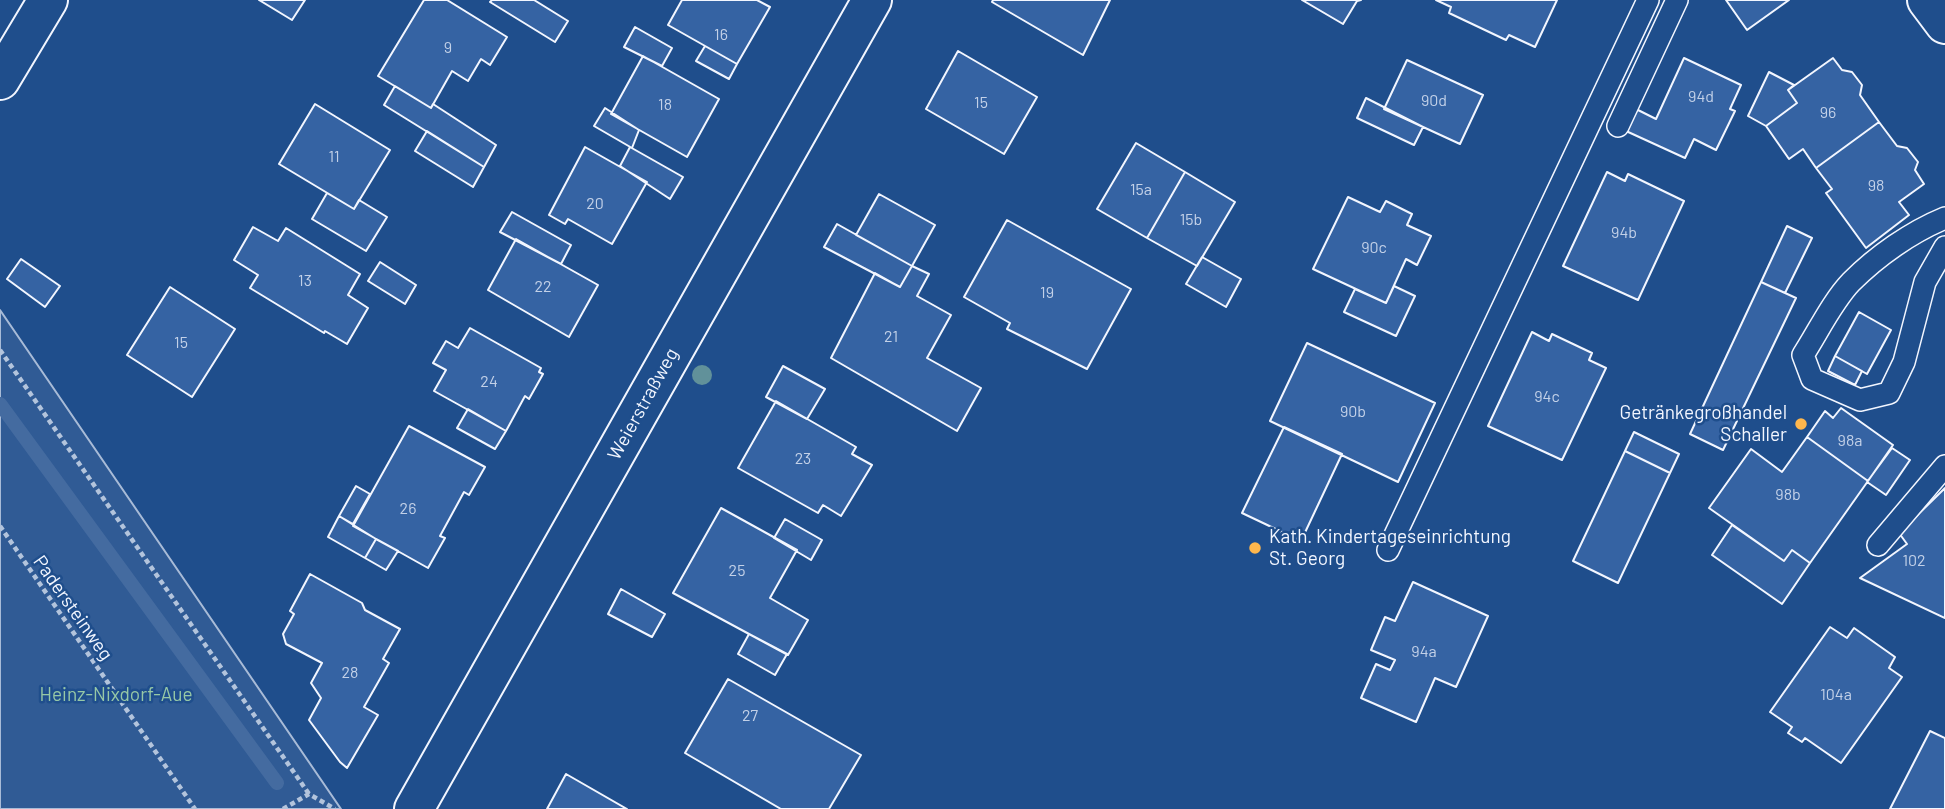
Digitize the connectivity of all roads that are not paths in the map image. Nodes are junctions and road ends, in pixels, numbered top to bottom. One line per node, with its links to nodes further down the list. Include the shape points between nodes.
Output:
1 (48, 0): 7 (street)
2 (872, 0): 14 (street, Weierstraßweg)
3 (1648, 0): 13 (lane)
4 (1677, 0): 8 (lane)
5 (1927, 0): 6 (street)
6 (1945, 24)
7 (0, 80)
8 (1618, 126)
9 (1945, 218): 10 (lane, via 1894,247 1850,283 1803,355 1812,379 1860,400 1889,393 1904,362 1925,282)
10 (1945, 247)
11 (1945, 466): 12 (lane)
12 (1878, 545)
13 (1388, 550)
14 (414, 809)

